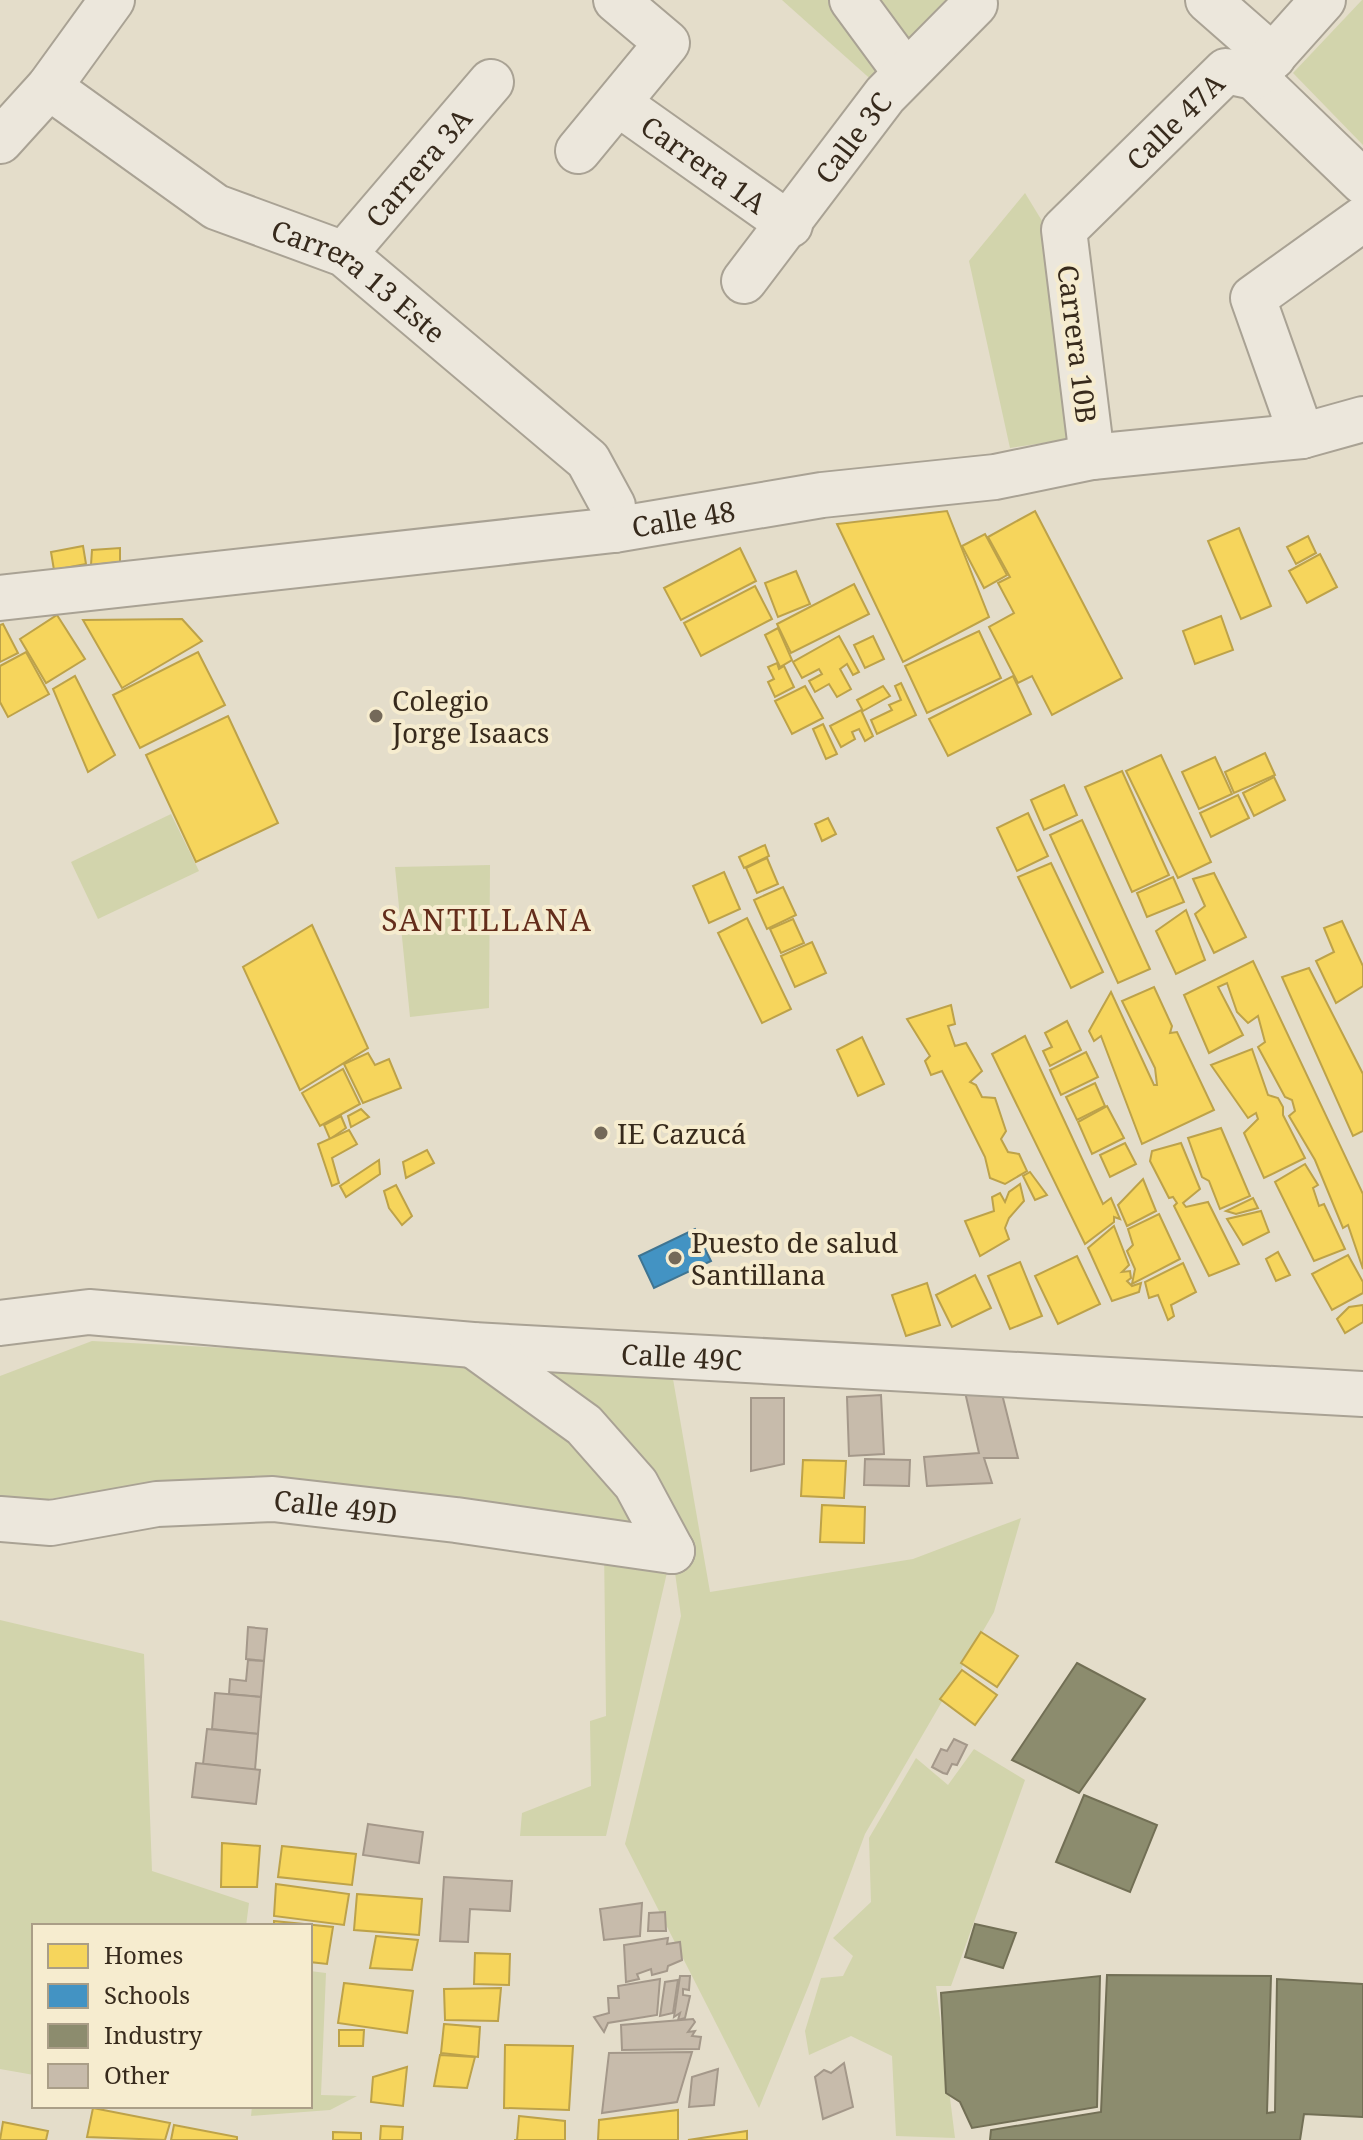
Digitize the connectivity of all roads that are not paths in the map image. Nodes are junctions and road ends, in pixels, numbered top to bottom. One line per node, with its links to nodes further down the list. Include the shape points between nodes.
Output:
1 (112, 0): 10 (street)
2 (616, 0): 11 (street, via 667,43)
3 (852, 0): 8 (street)
4 (1208, 0): 7 (street)
5 (1323, 0): 7 (street)
6 (975, 4): 8 (street, Calle 3C)
7 (1263, 67): 14 (street); 17 (street, Calle 47A, via 1226,71)
8 (905, 72): 16 (street, Calle 3C)
9 (491, 82): 18 (street, Carrera 3A)
10 (49, 87): 12 (street); 18 (street, Carrera 13 Este, via 216,207)
11 (619, 104): 13 (street); 16 (street, Carrera 1A)
12 (0, 141)
13 (578, 151)
14 (1363, 182)
15 (1363, 219): 21 (street, via 1253,298)
16 (790, 225): 19 (street, Calle 3C)
17 (1064, 230): 22 (street, Carrera 10B)
18 (344, 254): 23 (street, Carrera 13 Este, via 588,460 613,506)
19 (744, 281)
20 (1363, 419): 21 (street, Calle 48)
21 (1302, 436): 22 (street, Calle 48)
22 (1092, 457): 23 (street, Calle 48, via 995,477 822,495)
23 (614, 530): 24 (street, Calle 48)
24 (0, 598)
25 (0, 1323): 26 (street, Calle 49C, via 89,1312)
26 (473, 1345): 27 (street, Calle 49C); 28 (street, Calle 49D, via 584,1425 636,1484 672,1551 273,1499 157,1504 51,1523)
27 (1363, 1394)
28 (0, 1519)

